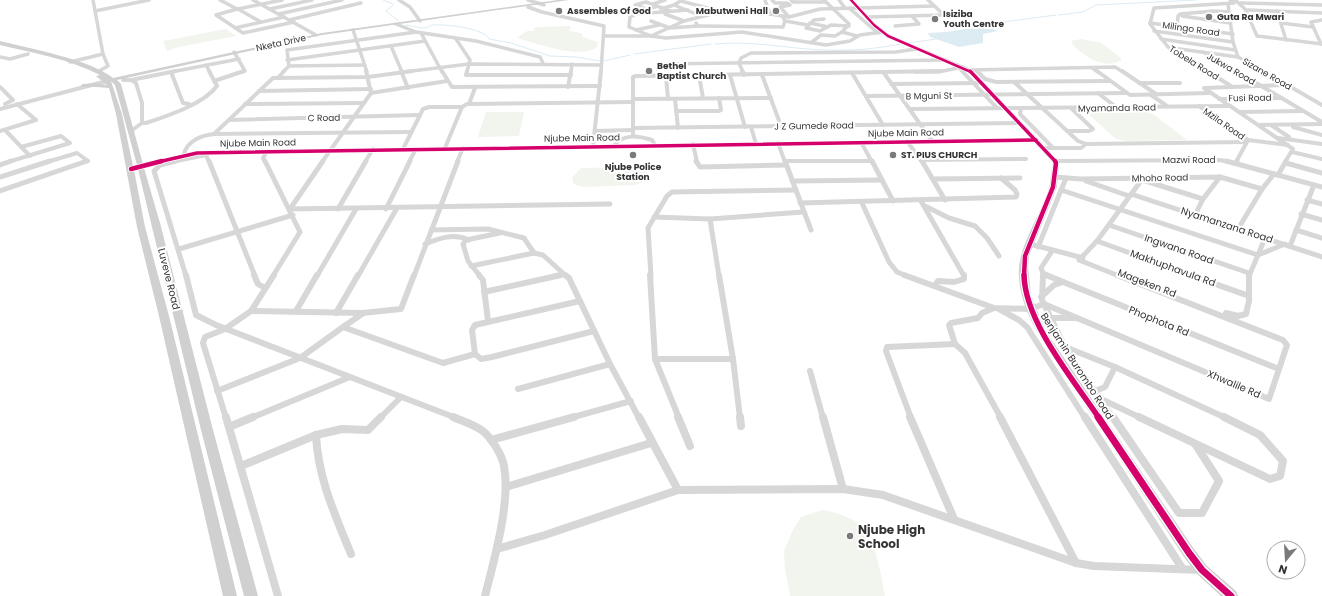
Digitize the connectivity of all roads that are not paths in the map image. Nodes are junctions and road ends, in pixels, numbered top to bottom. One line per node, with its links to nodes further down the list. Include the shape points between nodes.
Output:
1 (93, 0): 45 (street)
2 (127, 0): 27 (street)
3 (149, 0): 27 (street)
4 (220, 0): 40 (street)
5 (252, 0): 28 (street)
6 (282, 0): 28 (street)
7 (312, 0): 41 (street)
8 (342, 0): 54 (street)
9 (357, 0): 73 (street, via 361,3)
10 (398, 0): 75 (street, via 410,7)
11 (528, 0): 29 (street)
12 (557, 0): 29 (street)
13 (567, 0): 29 (street, Nketa Drive)
14 (665, 0): 31 (street)
15 (681, 0): 32 (street); 33 (street)
16 (765, 0): 59 (street)
17 (772, 0): 66 (street, via 790,6 780,7)
18 (791, 0): 19 (street)
19 (806, 0): 34 (street)
20 (830, 0): 34 (street, via 824,0)
21 (838, 0): 42 (street)
22 (928, 0): 36 (street)
23 (1289, 0): 30 (street)
24 (1235, 1): 25 (street); 26 (street)
25 (1229, 2): 47 (street, Sizane Road); 83 (street, via 1154,8)
26 (1240, 3): 30 (street); 44 (street)
27 (128, 4): 45 (street)
28 (261, 4): 40 (street); 41 (street)
29 (543, 4): 37 (street, Nketa Drive)
30 (1298, 4): 35 (street); 49 (street)
31 (654, 5): 31 (street, via 646,9 635,5 646,2); 38 (street)
32 (674, 5): 38 (street); 39 (street)
33 (696, 5): 39 (street); 57 (street, via 712,9)
34 (829, 5): 42 (street); 66 (street); 67 (street)
35 (1322, 5)
36 (934, 6): 42 (street); 63 (street, via 944,15)
37 (528, 7): 75 (street, Nketa Drive); 112 (street, via 604,25)
38 (662, 8): 50 (street); 51 (street)
39 (684, 8): 43 (street)
40 (237, 9): 81 (street); 96 (street, via 216,14)
41 (270, 9): 54 (street)
42 (853, 9): 62 (street); 63 (street); 109 (street)
43 (688, 10): 46 (street); 55 (street)
44 (1248, 10): 48 (street); 120 (street, via 1255,35)
45 (95, 11): 137 (street)
46 (682, 12): 51 (street); 55 (street)
47 (1228, 12): 64 (street, via 1214,11); 84 (street, Sizane Road)
48 (1278, 12): 49 (street); 85 (street)
49 (1314, 12): 53 (street); 68 (street)
50 (661, 13): 51 (street); 77 (street); 101 (street, via 644,12 631,16 629,28)
51 (670, 13)
52 (733, 13): 57 (street); 58 (street); 79 (street)
53 (1322, 13)
54 (279, 14): 65 (street)
55 (696, 14): 60 (street)
56 (712, 14): 57 (street); 60 (street); 78 (street)
57 (718, 14)
58 (753, 14): 59 (street); 80 (street)
59 (770, 14): 70 (street)
60 (701, 16): 69 (street)
61 (846, 16): 67 (street)
62 (852, 16)
63 (912, 16): 92 (street, via 918,24)
64 (1178, 16): 72 (street); 94 (street)
65 (284, 17): 73 (street); 81 (street)
66 (789, 17): 70 (street)
67 (841, 17): 91 (street)
68 (1322, 17)
69 (693, 18): 77 (street); 89 (street)
70 (784, 19): 87 (street); 98 (street, via 784,26)
71 (824, 19): 87 (street)
72 (1203, 19): 84 (street); 102 (street)
73 (289, 20): 82 (street)
74 (1322, 20): 95 (street, via 1311,21)
75 (420, 21): 86 (street, Nketa Drive)
76 (651, 21): 88 (street)
77 (684, 21): 93 (street)
78 (715, 21)
79 (734, 21)
80 (753, 21)
81 (261, 22): 96 (street)
82 (294, 22): 96 (street, via 245,34); 111 (street)
83 (1150, 23): 94 (street, Milingo Road); 104 (street, Tobela Road)
84 (1230, 23): 110 (street, Sizane Road)
85 (1281, 23): 95 (street); 120 (street)
86 (396, 24): 100 (street, Nketa Drive); 105 (street)
87 (809, 24): 99 (street); 99 (street, via 806,28 820,31)
88 (659, 25): 93 (street); 101 (street)
89 (698, 26): 90 (street); 97 (street)
90 (740, 26): 98 (street); 106 (street)
91 (849, 26): 99 (street, via 831,25); 107 (street)
92 (896, 26)
93 (668, 27): 97 (street); 113 (street)
94 (1177, 27): 102 (street, Milingo Road)
95 (1313, 27): 125 (street)
96 (235, 28)
97 (678, 28): 116 (street)
98 (779, 28): 114 (street)
99 (828, 28)
100 (353, 30): 111 (street, Nketa Drive); 119 (street)
101 (635, 30): 113 (street)
102 (1204, 30): 110 (street, Milingo Road)
103 (836, 31): 107 (street)
104 (1154, 31): 118 (street, Tobela Road); 123 (street)
105 (416, 32): 108 (street); 119 (street)
106 (742, 32): 114 (street); 116 (street)
107 (842, 32): 115 (street); 122 (street, via 835,36 821,36)
108 (421, 33): 117 (street); 121 (street)
109 (880, 33): 115 (street); 129 (street)
110 (1233, 34): 123 (street, Sizane Road)
111 (316, 35): 132 (street, Nketa Drive)
112 (604, 36): 113 (street); 152 (street)
113 (651, 36): 116 (street)
114 (768, 36): 122 (street)
115 (857, 36): 122 (street, via 850,41 833,44)
116 (684, 37)
117 (456, 39): 145 (street, via 476,41 538,56 542,58); 148 (street, via 470,60)
118 (1161, 39): 128 (street, Tobela Road); 131 (street)
119 (356, 40): 130 (street); 141 (street, via 288,50)
120 (1286, 40): 125 (street)
121 (425, 41): 127 (street); 155 (street)
122 (812, 42)
123 (1233, 42): 131 (street, Sizane Road)
124 (0, 43): 143 (street)
125 (1322, 44)
126 (0, 46): 136 (street)
127 (391, 46): 130 (street); 159 (street)
128 (1168, 47): 133 (street); 187 (street, Tobela Road)
129 (916, 49): 135 (street, via 896,52); 142 (street)
130 (359, 50): 141 (street); 154 (street)
131 (1235, 50): 139 (street, Sizane Road)
132 (234, 52): 140 (street); 163 (street, Nketa Drive)
133 (1203, 52): 139 (street); 183 (street, Jukwa Road)
134 (780, 53): 135 (street); 146 (street, via 748,54 741,58); 147 (street)
135 (832, 53): 144 (street)
136 (28, 54): 138 (street, via 12,58); 160 (street)
137 (103, 54): 143 (street); 160 (street, via 108,66)
138 (0, 57)
139 (1238, 57): 184 (street, Sizane Road)
140 (239, 59): 151 (street); 174 (street, via 244,72)
141 (287, 60): 153 (street)
142 (945, 60): 144 (street); 157 (street)
143 (70, 62): 160 (street)
144 (838, 62): 147 (street)
145 (543, 63): 148 (street); 149 (street)
146 (739, 63): 147 (street); 150 (street); 168 (street)
147 (784, 63): 164 (street)
148 (469, 64): 155 (street); 165 (street, via 466,75)
149 (572, 64): 152 (street); 165 (street)
150 (664, 64)
151 (206, 65): 158 (street); 174 (street)
152 (600, 65): 186 (street)
153 (289, 66): 154 (street); 172 (street)
154 (364, 66): 171 (street)
155 (439, 66): 159 (street); 176 (street)
156 (1092, 68): 157 (street); 177 (street); 180 (street, via 1116,68)
157 (967, 69): 162 (street); 178 (street, via 987,80); 179 (street)
158 (171, 72): 173 (street); 215 (street, via 183,103)
159 (401, 72): 171 (street); 190 (street)
160 (98, 73): 175 (street); 185 (street, via 96,79)
161 (852, 73): 162 (street); 164 (street); 201 (street)
162 (884, 73): 182 (street)
163 (140, 74): 175 (street); 175 (street, Nketa Drive); 175 (street)
164 (788, 74): 169 (street)
165 (571, 75): 189 (street)
166 (700, 75): 167 (street); 170 (street); 203 (street)
167 (730, 75): 168 (street); 205 (street)
168 (744, 75): 169 (street)
169 (762, 75): 206 (street)
170 (666, 76): 208 (street); 211 (street, via 634,76)
171 (368, 77): 172 (street); 193 (street)
172 (278, 78): 192 (street, via 272,79)
173 (131, 80): 175 (street); 237 (street, via 136,83 142,98)
174 (214, 80): 215 (street, via 216,89 207,97)
175 (113, 81): 185 (street); 251 (street, Luveve Road); 298 (street, Luveve Road, via 119,114)
176 (447, 81): 190 (street); 191 (street, via 452,88)
177 (1109, 81): 178 (street); 195 (street)
178 (1014, 82): 197 (street)
179 (978, 83): 182 (street); 199 (street)
180 (1139, 83): 181 (street); 198 (street)
181 (1180, 83)
182 (891, 84): 202 (street)
183 (1260, 85): 184 (street); 187 (street); 207 (street, Jukwa Road)
184 (1286, 85): 219 (street, Sizane Road)
185 (83, 86): 214 (street)
186 (600, 86): 189 (street); 213 (street)
187 (1231, 86): 196 (street, via 1205,87)
188 (0, 87): 218 (street, via 13,100)
189 (568, 87): 191 (street)
190 (408, 88): 193 (street)
191 (475, 88): 217 (street)
192 (260, 91): 193 (street); 216 (street)
193 (371, 91): 212 (street)
194 (1098, 93): 195 (street, B Mguni St); 197 (street, B Mguni St); 224 (street)
195 (1125, 93): 200 (street, B Mguni St)
196 (1209, 93): 198 (street, B Mguni St); 210 (street)
197 (1027, 94): 199 (street, B Mguni St); 228 (street)
198 (1156, 94): 200 (street, B Mguni St)
199 (989, 95): 202 (street, B Mguni St); 225 (street)
200 (1150, 95): 220 (street)
201 (866, 96): 202 (street, B Mguni St); 241 (street)
202 (900, 96): 230 (street)
203 (703, 98): 204 (street); 209 (street)
204 (719, 98): 205 (street); 231 (street, via 719,111)
205 (736, 98): 206 (street); 246 (street)
206 (771, 98): 245 (street)
207 (1282, 98): 210 (street, Fusi Road); 232 (street, Jukwa Road)
208 (668, 99): 209 (street); 211 (street)
209 (675, 99): 231 (street)
210 (1219, 99): 222 (street)
211 (633, 100): 213 (street); 249 (street)
212 (364, 103): 216 (street); 235 (street)
213 (598, 103): 217 (street); 252 (street)
214 (16, 104): 226 (street); 250 (street, via 36,120)
215 (190, 104): 237 (street)
216 (245, 104): 236 (street)
217 (469, 104): 223 (street)
218 (0, 105)
219 (1322, 105)
220 (1167, 106): 221 (street, Myamanda Road); 224 (street, Myamanda Road)
221 (1199, 106): 222 (street, Myamanda Road); 264 (street, Mzila Road)
222 (1229, 106): 233 (street)
223 (462, 107): 234 (street, via 426,107); 276 (street)
224 (1116, 107): 229 (street, Myamanda Road)
225 (1001, 108): 227 (street, Myamanda Road); 230 (street, Myamanda Road); 238 (street)
226 (0, 109)
227 (1021, 109): 228 (street, Myamanda Road); 279 (street, via 1020,114)
228 (1042, 109): 229 (street, Myamanda Road); 254 (street)
229 (1072, 109): 254 (street, via 1093,129)
230 (911, 110): 240 (street)
231 (676, 111): 248 (street)
232 (1304, 111): 233 (street); 239 (street, Jukwa Road)
233 (1239, 112): 242 (street)
234 (419, 115): 235 (street, C Road); 253 (street)
235 (353, 117): 236 (street, C Road); 255 (street)
236 (229, 120): 256 (street)
237 (142, 123): 251 (street)
238 (1019, 123): 240 (street, J Z Gumede Road); 261 (street)
239 (1322, 123): 244 (street)
240 (922, 124): 241 (street, J Z Gumede Road); 263 (street)
241 (884, 125): 245 (street, J Z Gumede Road)
242 (1259, 125): 243 (street); 259 (street)
243 (1271, 125): 244 (street); 260 (street)
244 (1284, 125): 257 (street)
245 (781, 126): 247 (street, J Z Gumede Road)
246 (745, 127): 247 (street, J Z Gumede Road); 248 (street, J Z Gumede Road)
247 (751, 127): 268 (street)
248 (678, 128): 249 (street, J Z Gumede Road)
249 (633, 129): 252 (street, J Z Gumede Road); 258 (street)
250 (3, 131): 275 (street)
251 (131, 131): 298 (street, Luveve Road)
252 (595, 131): 272 (street)
253 (411, 132): 255 (street); 281 (street)
254 (1067, 132): 269 (street)
255 (342, 133): 256 (street); 283 (street)
256 (214, 134): 287 (street, via 199,137 185,149)
257 (1322, 135)
258 (633, 136): 271 (street, via 652,140); 273 (street, via 621,138)
259 (1278, 138): 260 (street); 274 (street)
260 (1290, 138): 270 (street)
261 (1036, 140): 263 (street, Njube Main Road); 278 (street)
262 (906, 141): 263 (street, Njube Main Road); 265 (street, Njube Main Road); 291 (street)
263 (932, 141)
264 (1247, 141): 269 (street); 274 (street); 294 (street, Mzila Road)
265 (861, 142): 266 (street, Njube Main Road); 292 (street)
266 (778, 143): 268 (street, Njube Main Road); 293 (street)
267 (693, 144): 268 (street, Njube Main Road); 271 (street, Njube Main Road); 293 (street, via 697,165 700,167)
268 (756, 144)
269 (1086, 144): 279 (street, via 1081,148)
270 (1322, 144)
271 (655, 145): 273 (street, Njube Main Road)
272 (593, 146): 273 (street, Njube Main Road); 277 (street, Njube Main Road)
273 (614, 146)
274 (1290, 146): 285 (street)
275 (21, 147): 288 (street); 288 (street, via 61,136 70,143)
276 (445, 148): 277 (street, Njube Main Road); 282 (street, Njube Main Road)
277 (462, 148): 328 (street)
278 (1044, 148): 279 (street); 296 (street)
279 (1054, 148)
280 (373, 149): 281 (street, Njube Main Road); 283 (street, Njube Main Road); 331 (street)
281 (403, 149): 282 (street, Njube Main Road)
282 (416, 149): 333 (street)
283 (331, 150): 284 (street, Njube Main Road); 330 (street)
284 (266, 151): 286 (street, Njube Main Road); 330 (street, via 263,158)
285 (1292, 152): 290 (street); 295 (street)
286 (208, 153): 287 (street, Njube Main Road); 348 (street); 358 (street, via 160,165 154,169)
287 (184, 154): 298 (street, Njube Main Road)
288 (30, 156): 297 (street)
289 (1026, 159): 291 (street)
290 (1322, 159)
291 (921, 160): 307 (street)
292 (872, 161): 293 (street); 310 (street)
293 (786, 163): 311 (street)
294 (1236, 163): 296 (street, Mazwi Road, via 1211,160 1055,161); 300 (street, Mazwi Road)
295 (1286, 163): 299 (street); 300 (street)
296 (1056, 164): 301 (street, Benjamin Burombo Road)
297 (0, 165)
298 (135, 168): 422 (street, Luveve Road, via 141,227); 423 (street, Luveve Road)
299 (1322, 172)
300 (1276, 174): 312 (street, Mazwi Road); 314 (street)
301 (1055, 176): 306 (street, Mhoho Road); 356 (street, Benjamin Burombo Road)
302 (0, 177): 317 (street, via 78,153 88,160)
303 (1220, 177): 309 (street, Mhoho Road); 314 (street, Mhoho Road); 319 (street)
304 (1001, 178): 305 (street); 307 (street); 320 (street, via 1015,190 1016,198)
305 (1020, 178)
306 (1066, 178): 308 (street, Mhoho Road); 316 (street)
307 (933, 179): 320 (street)
308 (1081, 179): 309 (street, Mhoho Road); 318 (street, Nyamanzana Road)
309 (1142, 179): 318 (street); 319 (street)
310 (882, 180): 311 (street); 322 (street)
311 (792, 181): 315 (street)
312 (1314, 185): 313 (street, Mazwi Road); 321 (street)
313 (1322, 187)
314 (1262, 189): 344 (street)
315 (794, 190): 323 (street); 339 (street, via 672,192)
316 (1061, 190): 334 (street); 356 (street)
317 (0, 191)
318 (1130, 195): 334 (street); 338 (street, Nyamanzana Road)
319 (1203, 199): 338 (street)
320 (945, 200): 325 (street)
321 (1307, 200): 327 (street); 336 (street)
322 (893, 201): 324 (street); 325 (street)
323 (800, 203): 324 (street); 335 (street)
324 (862, 203): 370 (street, via 895,270)
325 (922, 203): 362 (street, via 949,218 975,226); 370 (street, via 964,275 964,279 960,281 938,281)
326 (610, 204): 328 (street)
327 (1322, 204)
328 (441, 207): 329 (street); 345 (street)
329 (396, 208): 333 (street); 379 (street)
330 (290, 209): 331 (street); 337 (street)
331 (338, 209): 332 (street)
332 (356, 209): 333 (street); 378 (street)
333 (386, 209)
334 (1119, 209): 342 (street); 361 (street)
335 (803, 212): 340 (street); 346 (street)
336 (1302, 214): 341 (street); 347 (street)
337 (293, 215): 348 (street); 371 (street, via 300,232)
338 (1195, 215): 344 (street, Nyamanzana Road)
339 (654, 217): 340 (street); 393 (street, via 648,228)
340 (710, 219): 392 (street)
341 (1322, 220)
342 (1108, 225): 354 (street); 367 (street, Ingwana Road)
343 (488, 229): 345 (street); 349 (street); 350 (street)
344 (1238, 229): 351 (street, Nyamanzana Road)
345 (431, 230): 355 (street)
346 (811, 230)
347 (1296, 230): 352 (street); 357 (street)
348 (237, 232): 358 (street); 371 (street, via 258,284)
349 (501, 233): 350 (street); 360 (street, via 524,238)
350 (478, 238): 353 (street)
351 (1265, 238): 357 (street, Nyamanzana Road); 361 (street)
352 (1322, 238)
353 (469, 240): 355 (street, via 447,235); 365 (street, via 463,244)
354 (1097, 240): 364 (street); 373 (street, Makhuphavula Rd)
355 (425, 244): 381 (street, via 401,309)
356 (1034, 245): 359 (street, Mageken Rd); 380 (street, Benjamin Burombo Road, via 1024,261 1023,281)
357 (1287, 245): 361 (street); 363 (street, Nyamanzana Road)
358 (179, 249): 386 (street, via 194,311 200,318)
359 (1052, 251): 364 (street, Mageken Rd); 366 (street)
360 (534, 253): 365 (street); 368 (street, via 543,255)
361 (1258, 255): 367 (street)
362 (999, 256)
363 (1322, 257)
364 (1081, 258): 373 (street, Mageken Rd, via 1233,315 1246,314); 396 (street, Xhwalile Rd, via 1080,262 1283,340 1287,345)
365 (471, 266): 372 (street, via 483,280)
366 (1042, 271): 369 (street, Phophota Rd); 375 (street)
367 (1249, 273): 373 (street)
368 (564, 274): 372 (street); 374 (street)
369 (1063, 282): 375 (street, via 1054,285); 396 (street, Phophota Rd)
370 (935, 285): 376 (street)
371 (265, 288): 377 (street)
372 (484, 292): 384 (street)
373 (1249, 296)
374 (580, 301): 384 (street); 387 (street)
375 (1043, 301): 380 (street); 382 (street); 383 (street, Xhwalile Rd)
376 (996, 308): 380 (street); 388 (street, via 982,313 978,318 949,325); 420 (street, via 1027,327)
377 (251, 310): 378 (street); 386 (street)
378 (296, 311): 379 (street)
379 (336, 313): 381 (street)
380 (1032, 313): 382 (street); 421 (street, Benjamin Burombo Road, via 1041,331)
381 (362, 314): 385 (street)
382 (1050, 318): 383 (street); 389 (street)
383 (1080, 318): 396 (street, Xhwalile Rd, via 1269,399)
384 (488, 322): 390 (street, via 475,326 472,330)
385 (343, 327): 390 (street, via 443,362); 391 (street)
386 (225, 328): 391 (street); 400 (street, via 209,334 203,340)
387 (594, 331): 390 (street, via 492,357 481,359); 394 (street)
388 (955, 344): 416 (street, via 894,346 887,347 886,351 901,395); 419 (street, via 965,353 985,387)
389 (1065, 346): 395 (street); 401 (street)
390 (475, 354)
391 (300, 358): 398 (street); 400 (street)
392 (733, 358): 393 (street); 405 (street)
393 (655, 359): 411 (street)
394 (610, 364): 399 (street); 404 (street)
395 (1115, 367): 401 (street, via 1105,387); 410 (street, via 1256,432 1283,461 1282,471 1277,478 1270,479)
396 (1279, 369)
397 (810, 370): 414 (street)
398 (350, 377): 402 (street); 406 (street)
399 (518, 389)
400 (217, 391): 406 (street)
401 (1095, 391): 403 (street)
402 (401, 397): 407 (street, via 368,430 342,429); 408 (street, via 473,425)
403 (1100, 399): 410 (street); 410 (street, via 1180,513 1202,513 1219,481)
404 (631, 401): 408 (street); 409 (street)
405 (741, 426)
406 (229, 427): 412 (street)
407 (316, 435): 412 (street); 418 (street, via 319,470)
408 (491, 440): 413 (street, via 504,464)
409 (651, 443): 413 (street); 415 (street)
410 (1196, 444)
411 (690, 446)
412 (241, 466): 424 (street)
413 (506, 487): 417 (street)
414 (843, 489): 415 (street); 416 (street, via 883,495)
415 (678, 490): 417 (street, via 545,535)
416 (954, 519): 419 (street)
417 (498, 548): 425 (street)
418 (351, 554)
419 (1076, 563): 420 (street, via 1094,566)
420 (1182, 568): 421 (street)
421 (1202, 570): 426 (street, Benjamin Burombo Road)
422 (230, 596)
423 (251, 596)
424 (278, 596)
425 (485, 596)
426 (1231, 596)

